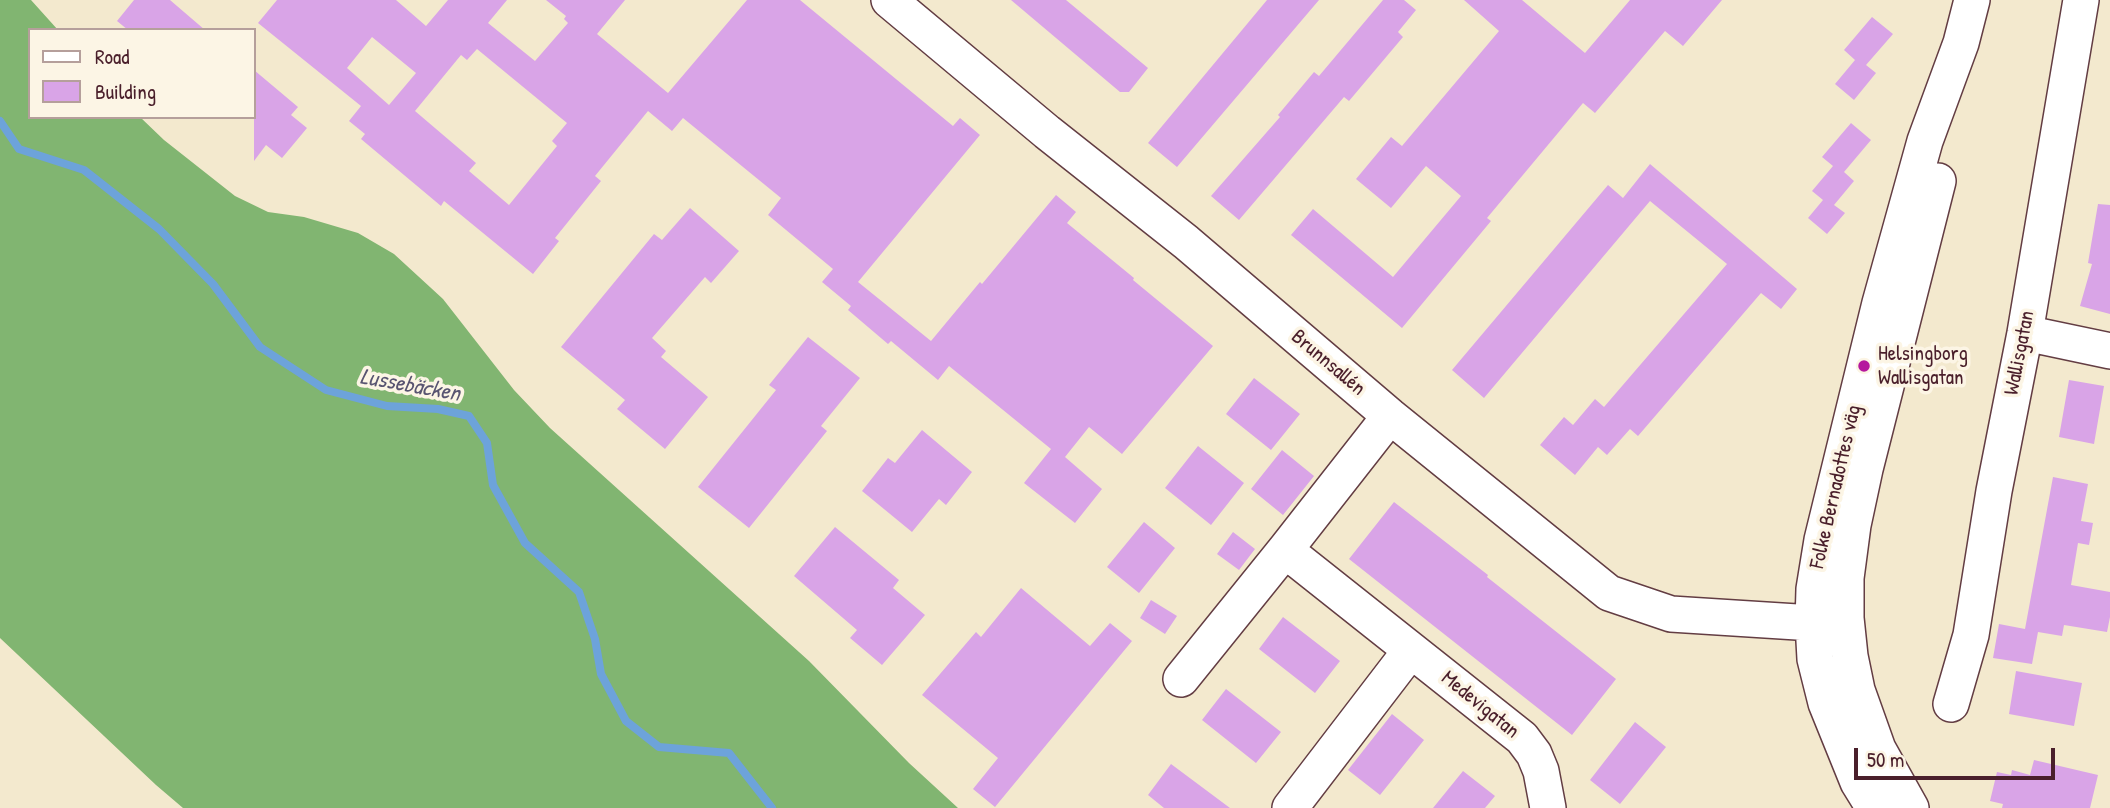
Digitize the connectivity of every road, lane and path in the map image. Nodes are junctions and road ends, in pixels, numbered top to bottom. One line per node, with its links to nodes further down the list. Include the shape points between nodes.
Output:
1 (889, 0): 7 (street, Brunnsallén)
2 (1972, 0): 4 (street, Folke Bernadottes väg)
3 (2081, 0): 5 (street, Wallisgatan)
4 (1961, 43): 9 (street, Folke Bernadottes väg, via 1925,141 1864,366 1822,540); 16 (street, Folke Bernadottes väg, via 1947,146 1865,469 1846,578 1846,618 1857,690 1878,749)
5 (2025, 333): 6 (street); 12 (street, Wallisgatan, via 1971,635)
6 (2110, 351)
7 (1390, 416): 8 (street); 9 (street, Brunnsallén, via 1609,593 1671,614)
8 (1285, 550): 10 (street, Medevigatan); 11 (street)
9 (1812, 623): 15 (street, Folke Bernadottes väg, via 1826,703 1858,782)
10 (1412, 650): 13 (street); 14 (street, Medevigatan, via 1522,738 1541,771)
11 (1181, 679)
12 (1951, 704)
13 (1290, 808)
14 (1548, 808)
15 (1874, 808)
16 (1911, 808)

